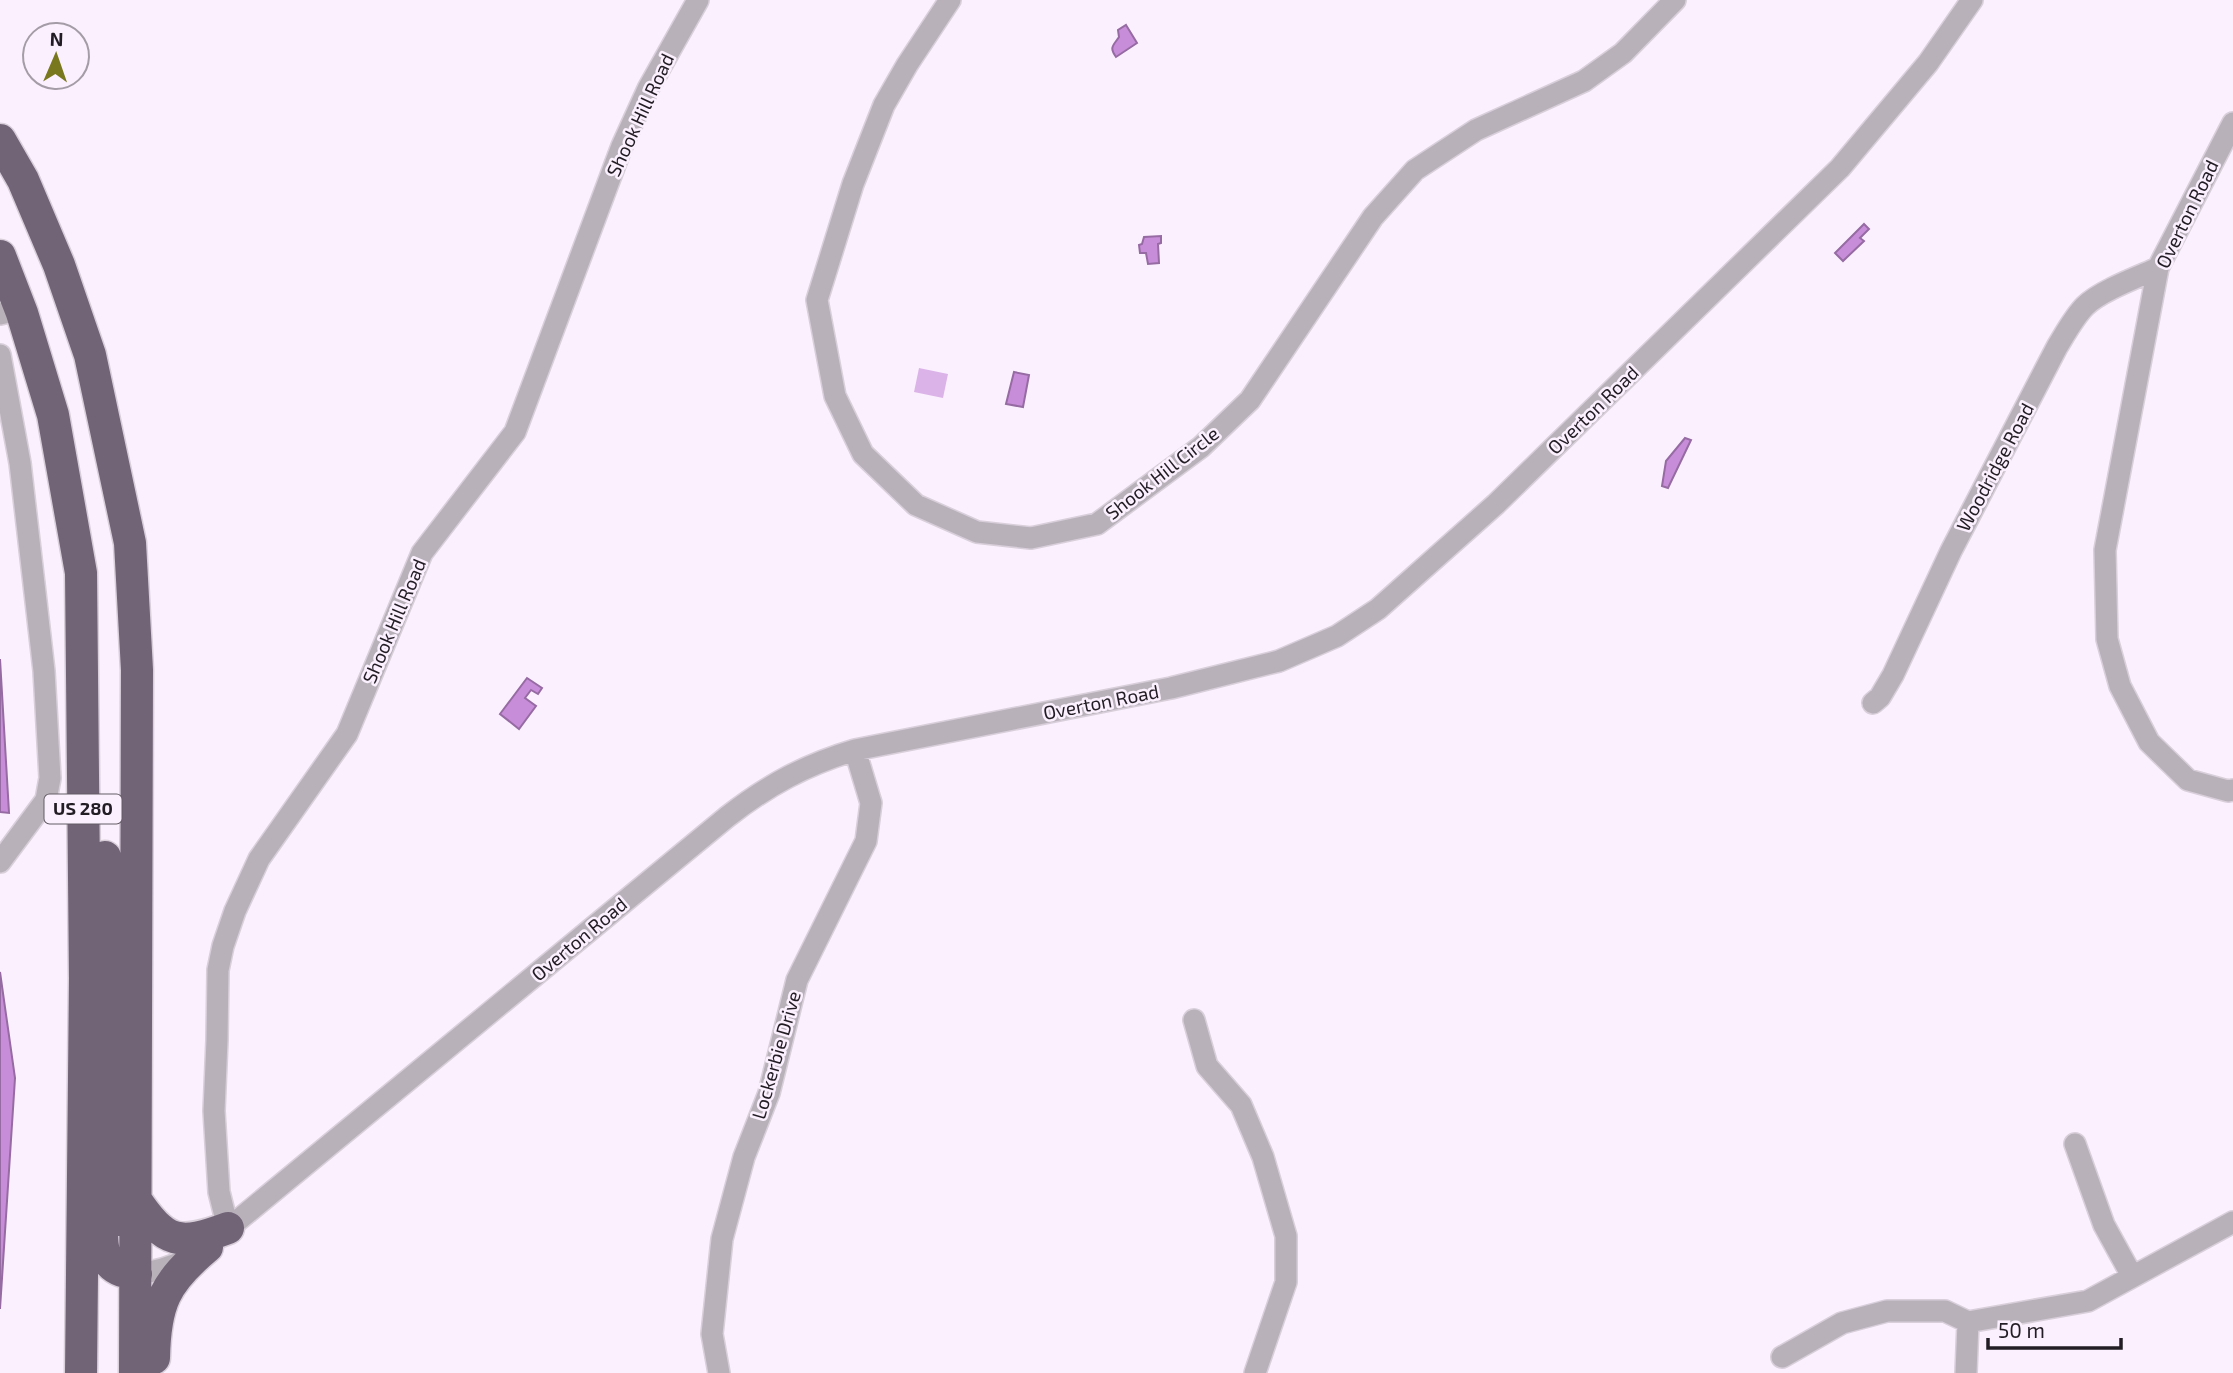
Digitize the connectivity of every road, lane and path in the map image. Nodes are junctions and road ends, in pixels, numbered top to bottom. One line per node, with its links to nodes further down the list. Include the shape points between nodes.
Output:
1 (698, 0): 21 (street, Shook Hill Road, via 622,146 515,432 422,553 347,734 259,859 235,911 218,970 214,1111)
2 (950, 0): 3 (street, Shook Hill Circle, via 884,105 853,184 817,300 835,396 863,454 916,505 977,532 1031,538 1097,524 1201,447 1250,400 1373,218 1415,170 1476,130 1584,81 1623,53)
3 (1675, 0)
4 (1972, 0): 13 (street, Overton Road, via 1927,63 1840,168 1496,504 1378,609 1337,636 1279,661 1183,685)
5 (2233, 122): 8 (street, Overton Road)
6 (0, 140): 19 (highway, US 280, via 23,180 59,265 90,355 130,543 137,670)
7 (0, 256): 9 (highway, US 280)
8 (2158, 268): 12 (street, Woodridge Road, via 2085,305 2064,336 1951,551 1893,675); 14 (street, Overton Road, via 2105,550 2107,639 2120,686 2149,742 2188,780)
9 (10, 311): 11 (highway, US 280, via 53,415)
10 (0, 355): 15 (street, via 20,463 44,671 50,778 46,800)
11 (81, 573): 18 (highway, via 103,794); 26 (highway, US 280, via 85,978)
12 (1873, 703)
13 (855, 750): 21 (street, Overton Road, via 759,792); 29 (street, Lockerbie Drive, via 871,803 866,841 797,980 769,1093 744,1157 722,1239 712,1334)
14 (2233, 790)
15 (0, 862)
16 (1194, 1020): 30 (street, via 1206,1066 1241,1105 1263,1157 1286,1236 1286,1282)
17 (2075, 1144): 23 (street, via 2104,1225)
18 (107, 1169): 19 (highway, via 111,1208 118,1220 126,1218); 22 (highway, via 103,1253 109,1264)
19 (136, 1200): 21 (highway, via 162,1232 182,1240); 22 (highway, US 280)
20 (2233, 1222): 23 (street)
21 (218, 1238): 22 (street, Overton Road, via 174,1266); 28 (highway, via 184,1266 168,1287 155,1325)
22 (136, 1273): 27 (highway, US 280)
23 (2132, 1276): 24 (street, via 2088,1301)
24 (1968, 1322): 25 (street, via 1945,1311 1887,1311 1842,1323); 31 (street)
25 (1782, 1357)
26 (81, 1373)
27 (135, 1373)
28 (153, 1373)
29 (719, 1373)
30 (1255, 1373)
31 (1966, 1373)

